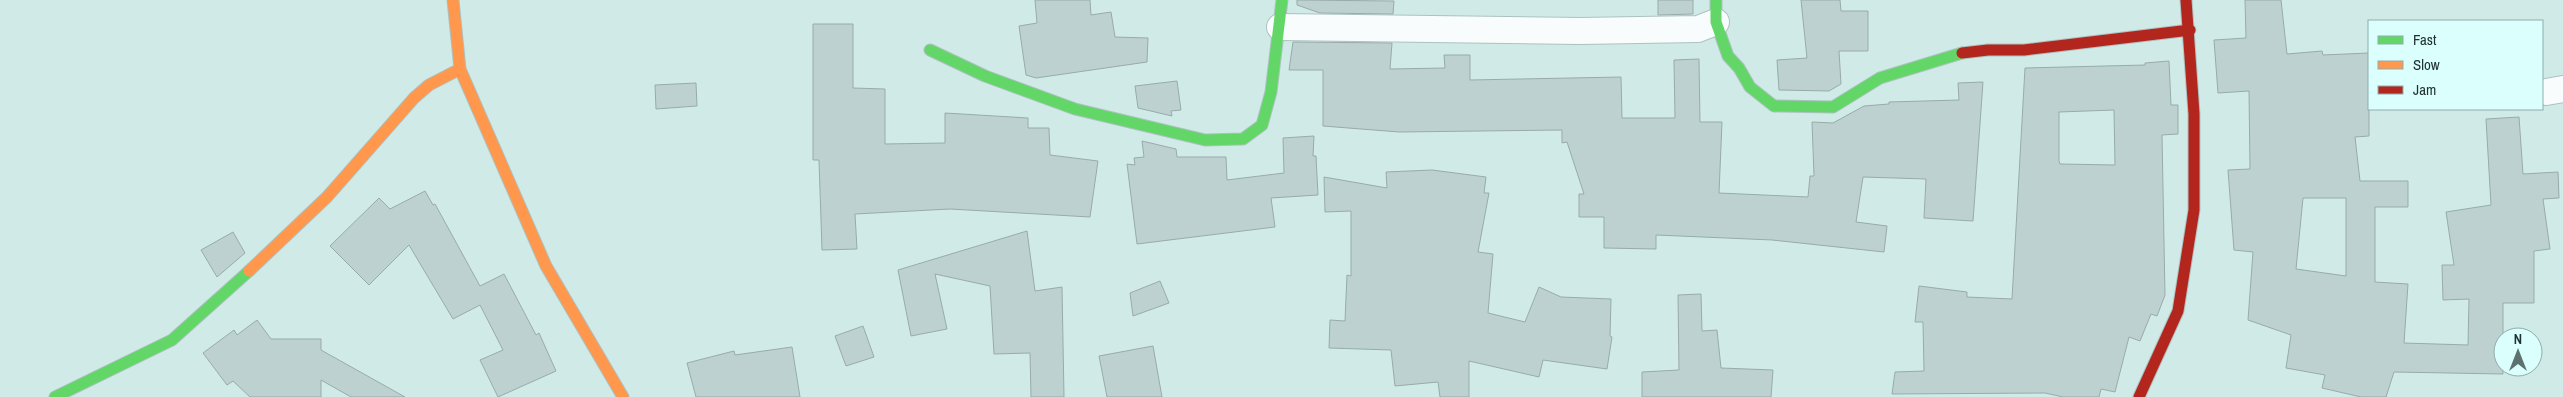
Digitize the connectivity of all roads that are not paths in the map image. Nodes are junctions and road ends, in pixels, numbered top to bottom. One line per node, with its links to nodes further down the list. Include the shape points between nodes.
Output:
1 (453, 0): 8 (street)
2 (1282, 0): 5 (street)
3 (2186, 0): 6 (street)
4 (1716, 11): 5 (street, via 1698,29); 6 (street, via 1728,56 1750,87 1774,106 1833,107 1880,78 1957,54 2024,50)
5 (1280, 28): 7 (street, via 1271,92 1262,125 1243,139 1204,140 1075,109 985,76)
6 (2190, 30): 11 (street, via 2194,210 2178,311)
7 (930, 50)
8 (460, 69): 9 (street, via 429,85 414,98 327,198 172,340); 10 (street, via 546,266)
9 (55, 397)
10 (624, 397)
11 (2139, 397)

